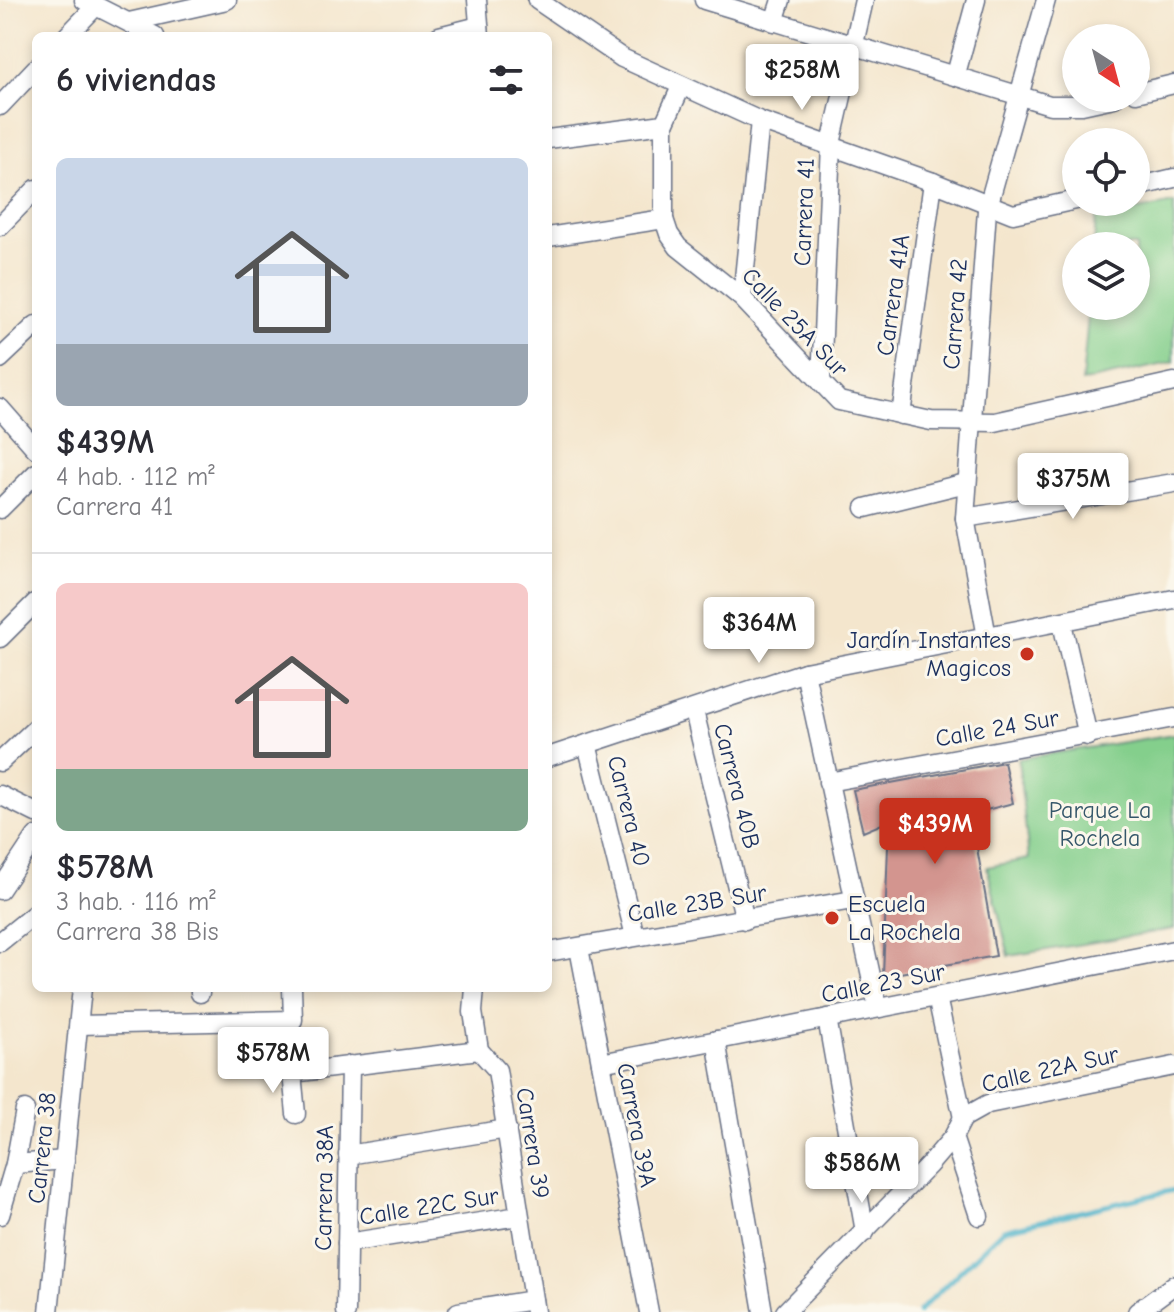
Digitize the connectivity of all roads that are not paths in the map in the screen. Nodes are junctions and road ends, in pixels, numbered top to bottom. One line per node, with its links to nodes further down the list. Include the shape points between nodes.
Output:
1 (227, 0): 10 (street)
2 (477, 0): 12 (street)
3 (537, 0): 19 (street, via 622,58)
4 (704, 0): 11 (street)
5 (781, 0): 11 (street)
6 (864, 0): 15 (street, Carrera 41)
7 (976, 0): 17 (street)
8 (1047, 0): 21 (street, Carrera 42)
9 (90, 4): 10 (street); 13 (street)
10 (124, 12): 14 (street)
11 (774, 22): 15 (street)
12 (480, 31)
13 (70, 32)
14 (150, 32)
15 (852, 42): 17 (street); 27 (street, Carrera 41)
16 (32, 72): 23 (street)
17 (956, 74): 21 (street)
18 (1174, 84): 20 (street)
19 (681, 87): 24 (street); 25 (street)
20 (1150, 90)
21 (1022, 96): 22 (street); 33 (street, Carrera 42)
22 (1062, 105)
23 (0, 106)
24 (760, 121): 27 (street); 37 (street)
25 (664, 124): 26 (street); 34 (street)
26 (552, 138)
27 (831, 144): 29 (street); 40 (street, Carrera 41)
28 (1174, 178): 30 (street)
29 (933, 182): 33 (street); 43 (street, Carrera 41A)
30 (1150, 184)
31 (32, 193): 35 (street)
32 (1062, 203): 33 (street, via 1013,214)
33 (989, 205): 44 (street, Carrera 42)
34 (664, 219): 36 (street); 37 (street, Calle 25A Sur, via 678,247)
35 (0, 226)
36 (552, 236)
37 (742, 298): 40 (street, Calle 25A Sur)
38 (32, 329): 39 (street)
39 (0, 359)
40 (821, 382): 43 (street, Calle 25A Sur, via 839,401)
41 (1174, 382): 44 (street, Calle 25A Sur, via 995,422)
42 (0, 408): 45 (street)
43 (901, 415): 44 (street, Calle 25A Sur)
44 (971, 422): 47 (street, Carrera 42)
45 (32, 444)
46 (32, 477): 50 (street)
47 (966, 483): 49 (street); 51 (street, Carrera 42)
48 (1174, 483): 51 (street)
49 (865, 508)
50 (0, 509)
51 (965, 518): 56 (street, Carrera 42)
52 (1174, 599): 54 (street)
53 (32, 606): 55 (street)
54 (1062, 623): 56 (street); 61 (street)
55 (1, 635)
56 (987, 637): 57 (street)
57 (805, 672): 58 (street); 65 (street)
58 (694, 711): 62 (street); 72 (street, Carrera 40B)
59 (1174, 718): 61 (street, Calle 24 Sur)
60 (32, 732): 64 (street)
61 (1088, 736): 65 (street, Calle 24 Sur)
62 (587, 744): 63 (street); 73 (street, Carrera 40)
63 (552, 756)
64 (0, 762)
65 (828, 782): 70 (street)
66 (0, 795): 67 (street)
67 (32, 811)
68 (32, 842): 69 (street)
69 (0, 890)
70 (853, 900): 72 (street, Calle 23B Sur); 82 (street)
71 (32, 916): 74 (street)
72 (745, 920): 73 (street, Calle 23B Sur)
73 (635, 936): 75 (street, Calle 23B Sur)
74 (0, 942)
75 (579, 948): 77 (street, Calle 23B Sur); 87 (street, Carrera 39A)
76 (1174, 950): 81 (street, Calle 23 Sur)
77 (552, 951)
78 (82, 992): 84 (street, Carrera 38)
79 (292, 992): 84 (street, via 293,1020)
80 (475, 992): 86 (street, Carrera 39)
81 (937, 997): 82 (street, Calle 23 Sur); 92 (street)
82 (878, 1008): 83 (street, Calle 23 Sur)
83 (827, 1018): 85 (street, Calle 23 Sur); 101 (street)
84 (79, 1025): 96 (street, Carrera 38)
85 (716, 1040): 87 (street, Calle 23 Sur); 109 (street)
86 (479, 1050): 88 (street); 93 (street, Carrera 39, via 497,1070)
87 (601, 1063): 108 (street, Carrera 39A)
88 (350, 1065): 91 (street, via 292,1073); 95 (street, Carrera 38A)
89 (1174, 1066): 92 (street, Calle 22A Sur, via 988,1104)
90 (25, 1110): 97 (street)
91 (296, 1114)
92 (963, 1118): 94 (street, Calle 22A Sur)
93 (507, 1129): 95 (street); 99 (street, Carrera 39)
94 (953, 1137): 100 (street); 101 (street, Calle 22A Sur)
95 (348, 1155): 102 (street, Carrera 38A)
96 (65, 1160): 97 (street); 105 (street, Carrera 38)
97 (15, 1164): 98 (street)
98 (0, 1215)
99 (519, 1216): 102 (street, Calle 22C Sur); 104 (street, Carrera 39)
100 (979, 1216)
101 (865, 1232): 110 (street, Calle 22A Sur)
102 (347, 1243): 106 (street, Carrera 38A)
103 (1174, 1285): 111 (street)
104 (534, 1306): 107 (street)
105 (49, 1312)
106 (346, 1312)
107 (458, 1312)
108 (649, 1312)
109 (763, 1312)
110 (785, 1312)
111 (1137, 1312)

